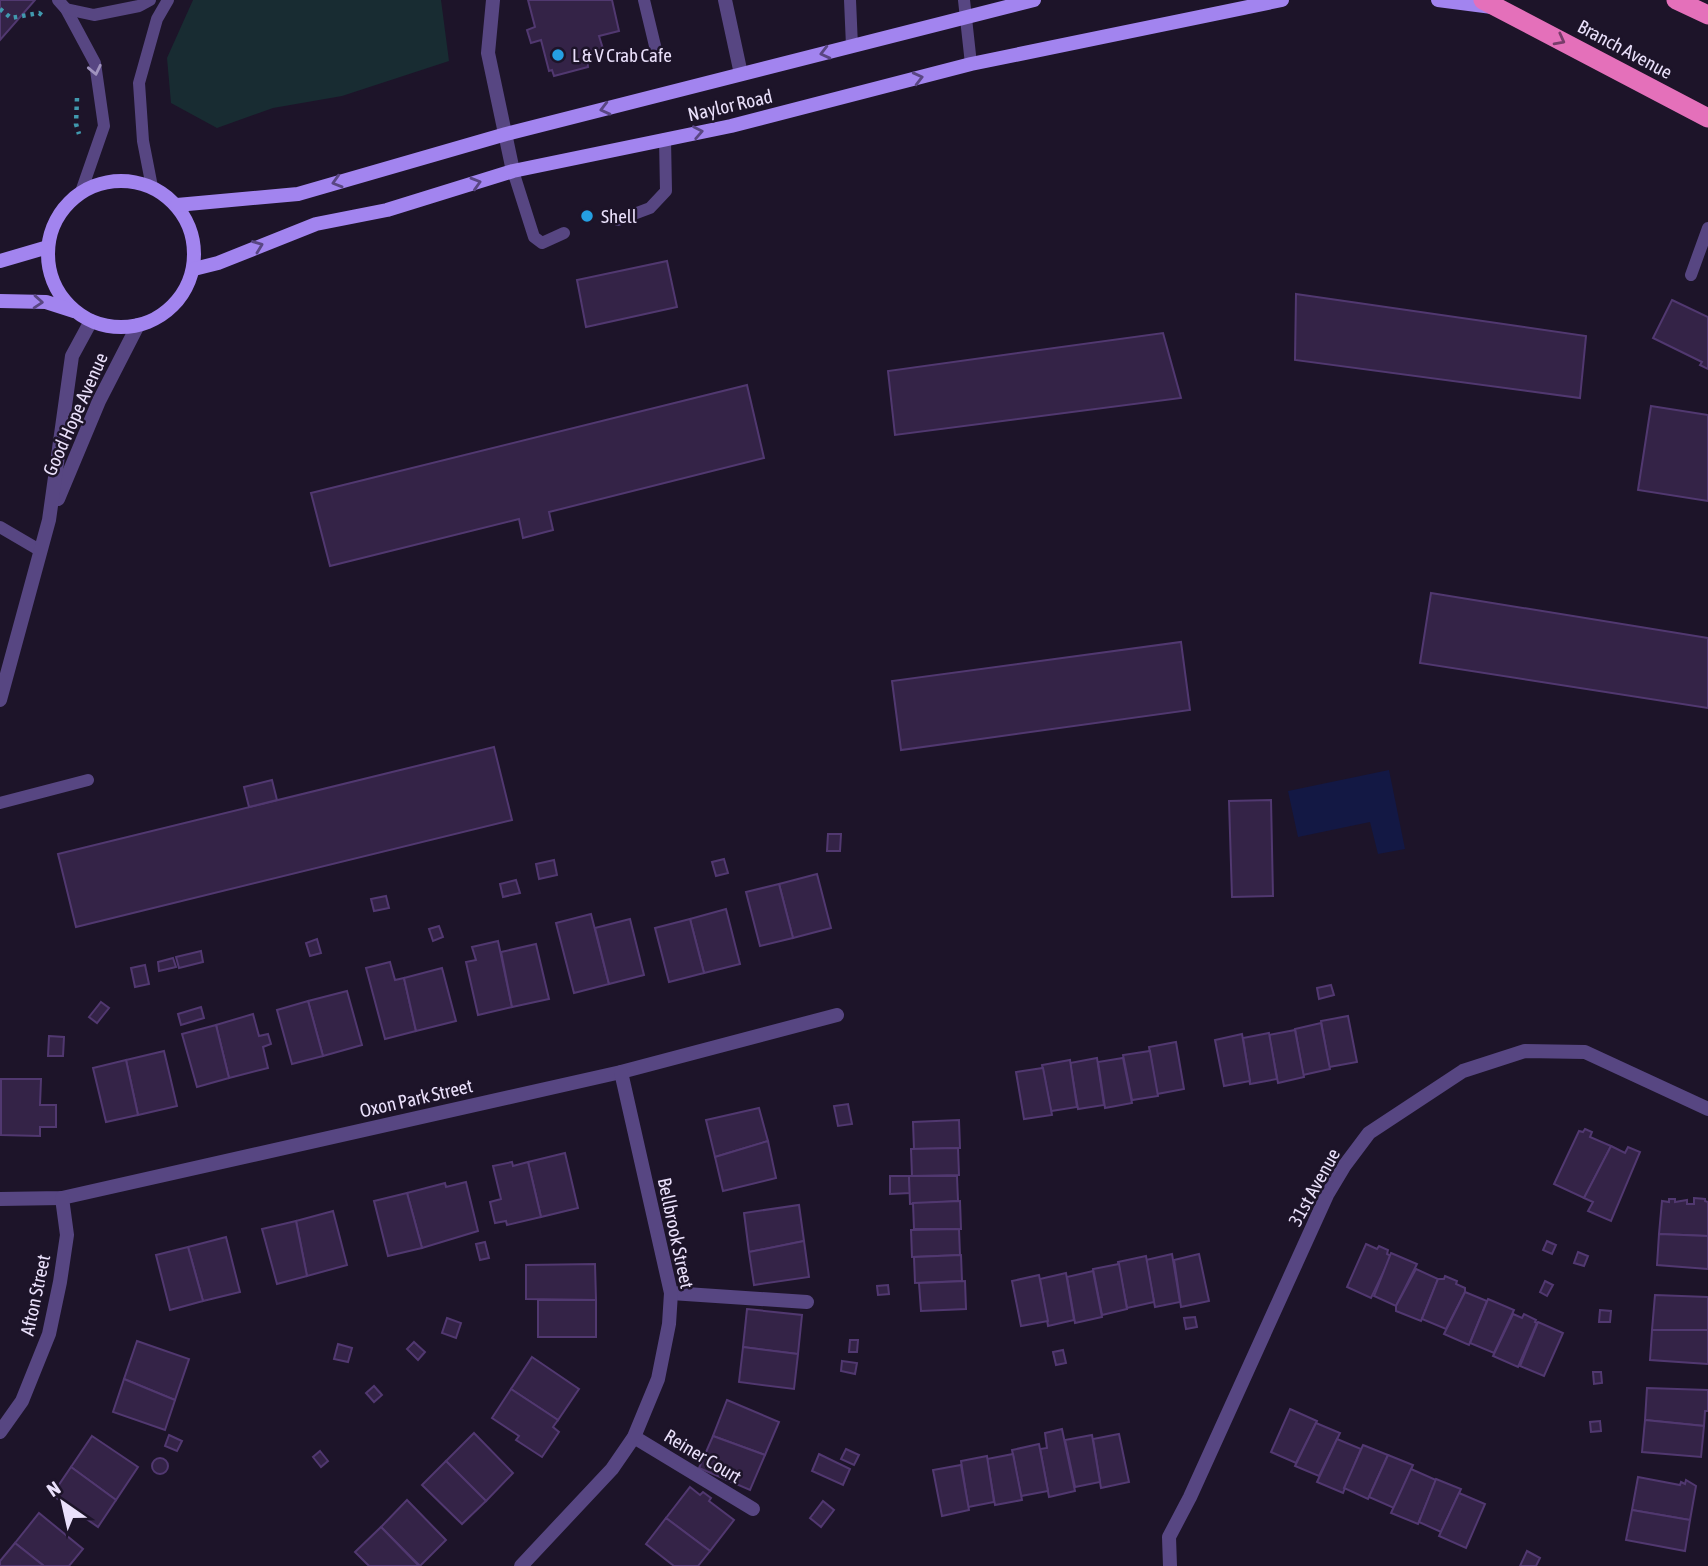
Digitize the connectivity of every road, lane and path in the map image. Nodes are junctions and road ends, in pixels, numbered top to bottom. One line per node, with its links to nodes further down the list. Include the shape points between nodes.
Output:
1 (150, 0): 12 (lane, via 94,15)
2 (167, 0): 28 (lane, via 139,83)
3 (493, 0): 24 (street, via 488,52)
4 (644, 0): 19 (lane)
5 (725, 0): 21 (street)
6 (850, 0): 18 (lane)
7 (964, 0): 16 (lane)
8 (1034, 0): 16 (main road, Naylor Road)
9 (1282, 0): 20 (main road, Naylor Road)
10 (1438, 0): 13 (main road)
11 (1676, 0): 15 (highway)
12 (62, 4): 29 (lane, one-way to 29, via 95,63 104,126)
13 (1491, 4): 23 (highway, Branch Avenue, one-way to 23)
14 (0, 9): 17 (path, via 11,18 39,13)
15 (1708, 16)
16 (966, 18): 18 (main road, Naylor Road); 20 (lane)
17 (48, 20)
18 (852, 46): 21 (main road, Naylor Road, one-way to 21)
19 (656, 50)
20 (971, 64): 26 (main road, Naylor Road, one-way to 20)
21 (741, 74): 24 (main road, Naylor Road, one-way to 24)
22 (77, 97): 25 (path)
23 (1708, 118)
24 (506, 134): 27 (street); 30 (main road, Naylor Road, one-way to 30, via 298,194)
25 (79, 135)
26 (665, 139): 27 (main road, Naylor Road); 31 (lane, via 666,191 650,208)
27 (513, 171): 33 (lane, via 534,237 541,243); 36 (main road, Naylor Road, one-way to 27, via 316,224 387,210)
28 (152, 187): 29 (main road, via 128,180 103,182); 30 (main road)
29 (81, 192): 34 (main road, via 64,207)
30 (177, 205): 36 (main road, via 195,246)
31 (618, 220)
32 (1708, 228): 37 (lane)
33 (564, 233)
34 (48, 247): 35 (main road); 39 (main road, via 49,271 59,294)
35 (0, 261)
36 (194, 269): 41 (main road, via 174,305)
37 (1691, 275)
38 (0, 302): 39 (main road, one-way to 39, via 46,302)
39 (75, 312): 40 (main road)
40 (91, 321): 41 (main road, via 114,327); 42 (street, Good Hope Avenue, via 72,356)
41 (138, 326): 42 (street, Good Hope Avenue, via 99,401)
42 (49, 520): 44 (street, Good Hope Avenue)
43 (0, 527): 44 (lane)
44 (41, 551): 45 (street, Good Hope Avenue)
45 (0, 700)
46 (88, 780): 47 (lane)
47 (0, 803)
48 (837, 1015): 49 (street, Oxon Park Street)
49 (621, 1072): 51 (street, Oxon Park Street); 53 (street, Bellbrook Street)
50 (1708, 1109): 59 (street, 31st Avenue, via 1585,1052 1525,1051 1463,1072 1369,1133 1327,1195 1169,1537)
51 (62, 1198): 52 (street, Oxon Park Street); 55 (street, Afton Street, via 66,1235 49,1335 22,1401)
52 (0, 1199)
53 (671, 1293): 54 (street); 56 (street, Bellbrook Street, via 658,1379)
54 (807, 1302)
55 (0, 1432)
56 (634, 1437): 57 (street, Reiner Court); 58 (street, Bellbrook Street, via 612,1469)
57 (753, 1509)
58 (521, 1566)
59 (1170, 1566)

